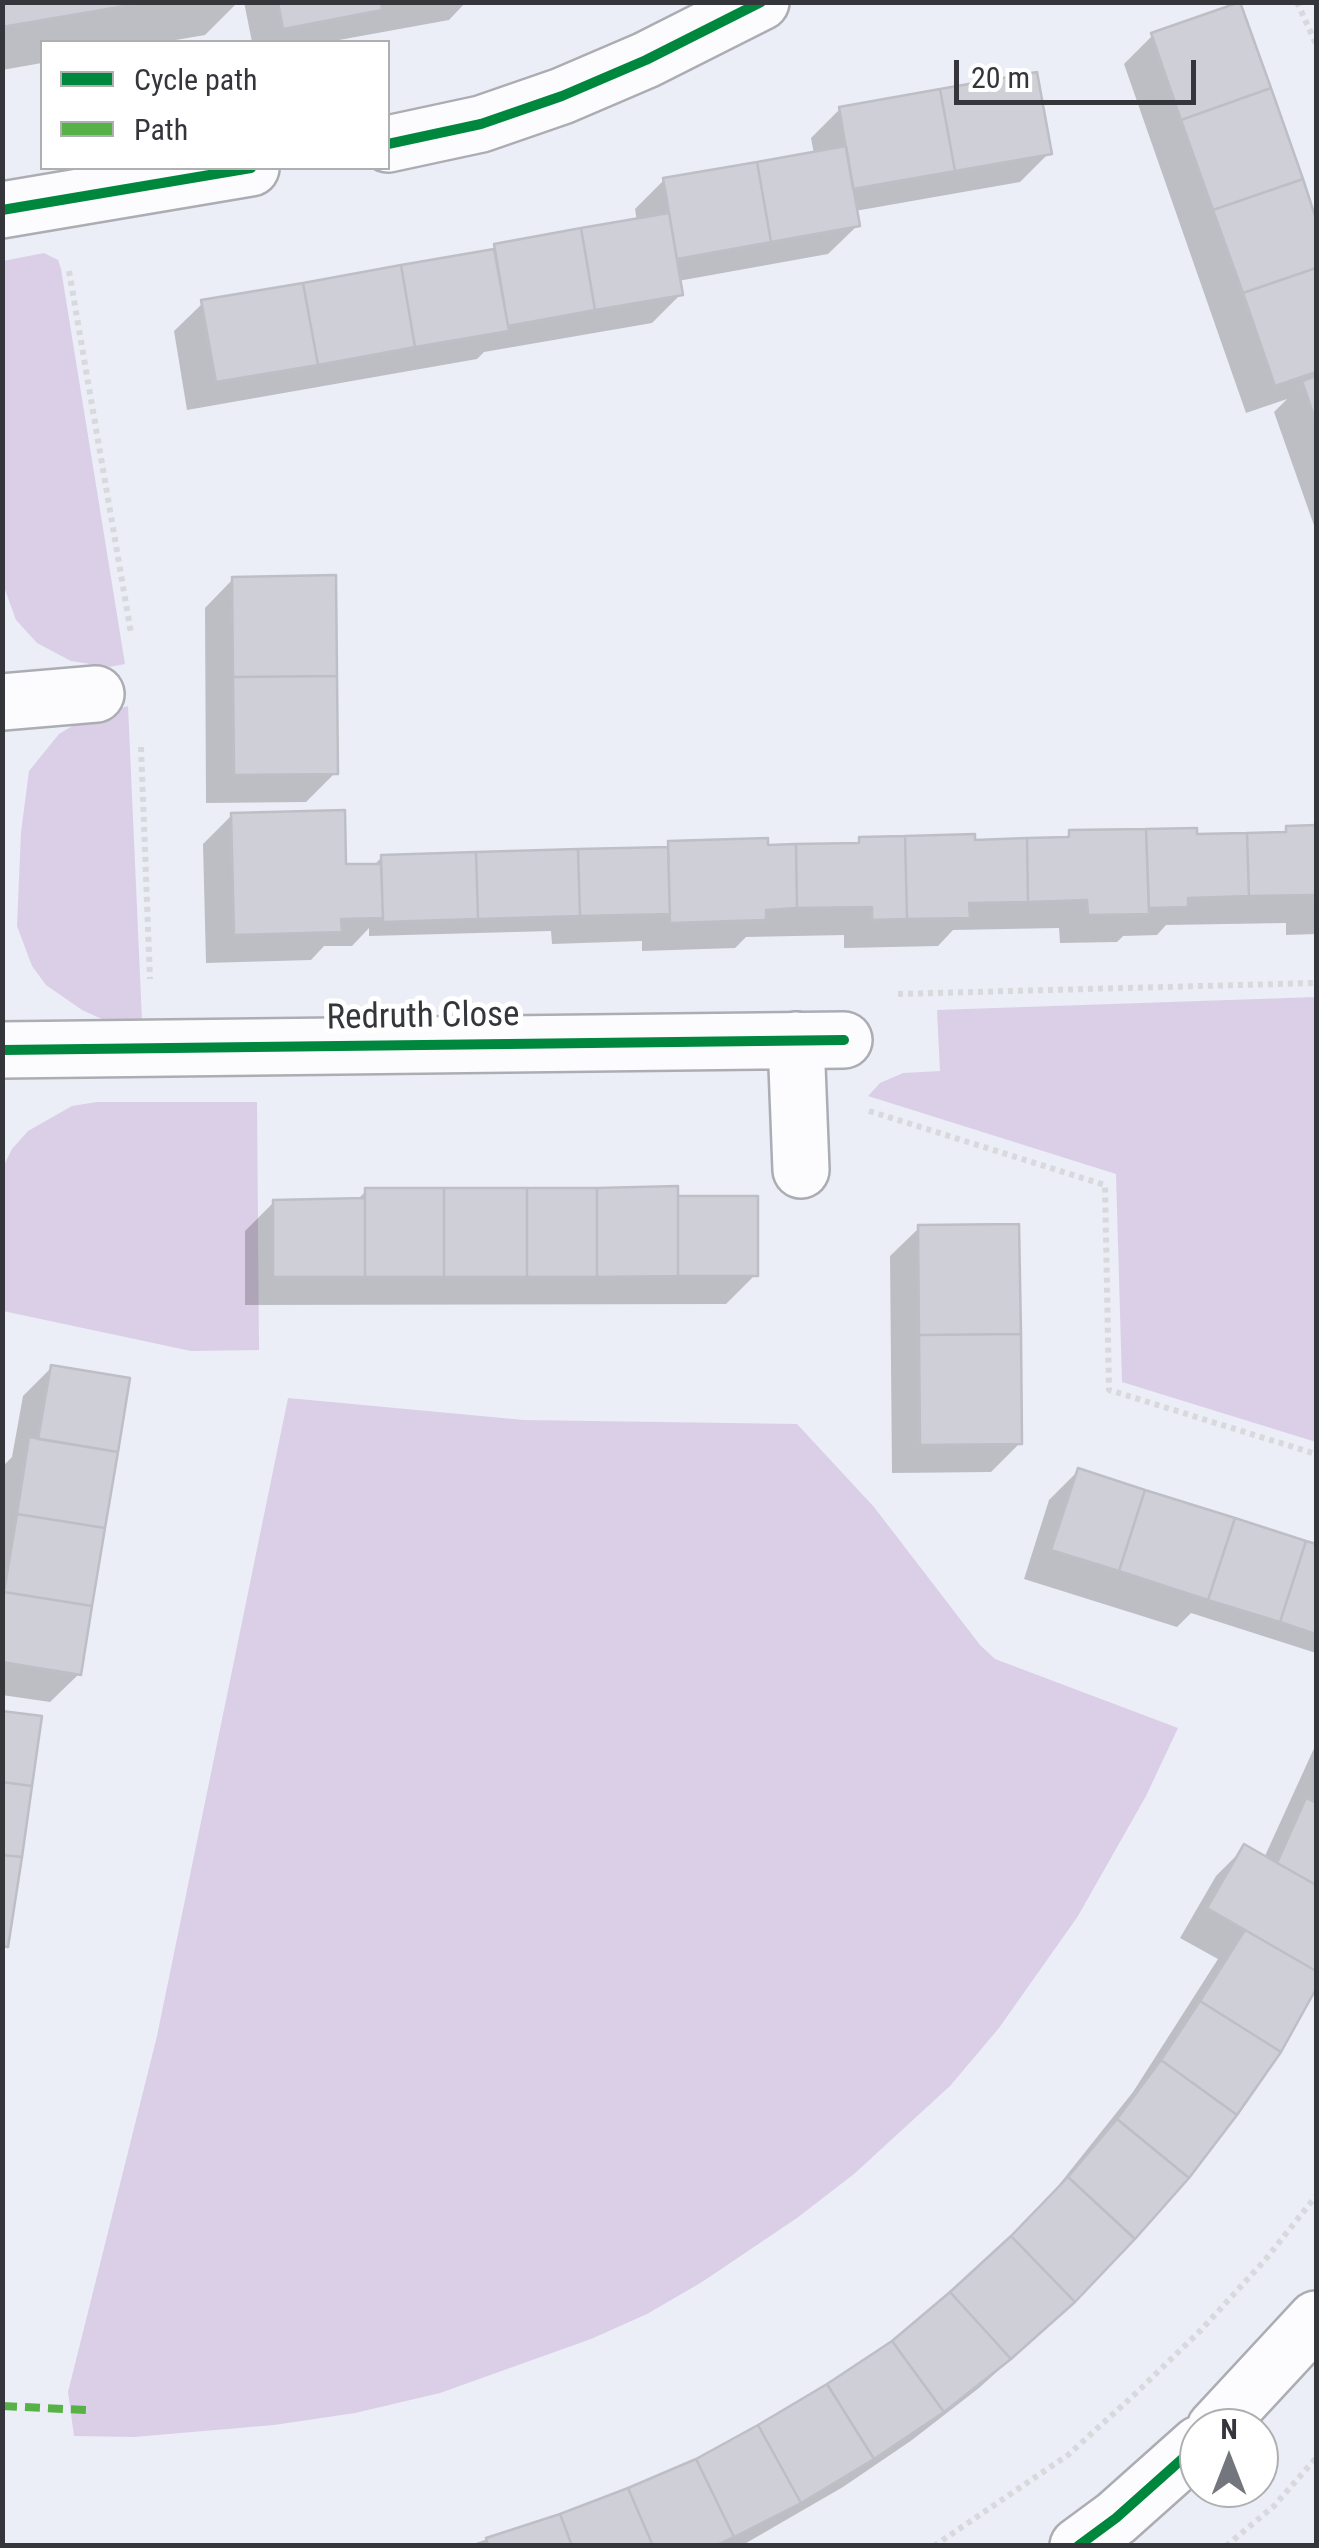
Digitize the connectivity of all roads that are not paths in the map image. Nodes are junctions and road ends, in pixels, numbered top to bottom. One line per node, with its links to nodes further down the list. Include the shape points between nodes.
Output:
1 (762, 2): 2 (street, via 562,96 481,124)
2 (390, 144)
3 (239, 170): 4 (street)
4 (2, 210)
5 (117, 692): 6 (street)
6 (2, 702)
7 (2, 1050): 8 (street, Redruth Close, via 813,1054)
8 (800, 1170)
9 (1316, 2318): 10 (street)
10 (1235, 2408)
11 (1179, 2462): 12 (street)
12 (1078, 2546)

